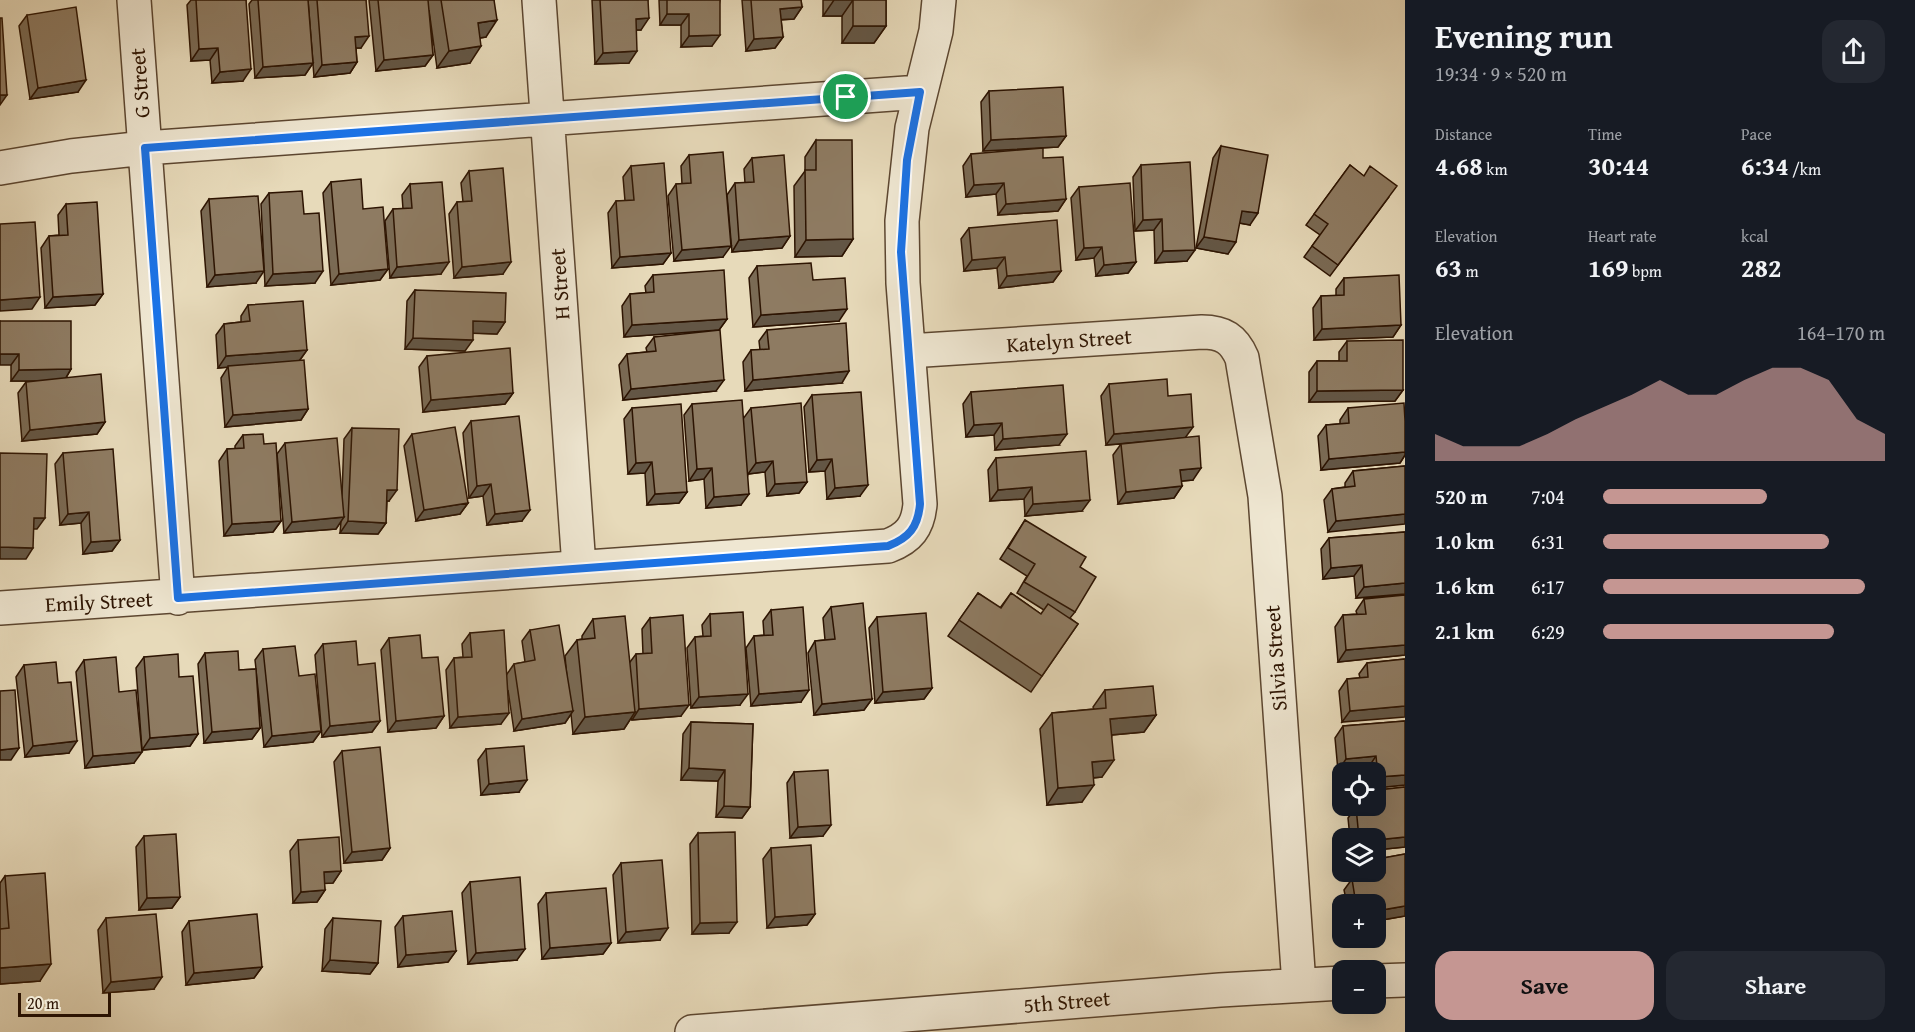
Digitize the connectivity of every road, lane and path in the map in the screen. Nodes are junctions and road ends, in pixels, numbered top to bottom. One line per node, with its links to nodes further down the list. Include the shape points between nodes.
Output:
1 (134, 0): 6 (street, G Street)
2 (540, 0): 5 (street, H Street)
3 (939, 0): 4 (street, via 936,31)
4 (920, 92): 5 (street); 9 (street, via 907,160 902,221)
5 (548, 117): 6 (street); 10 (street, H Street)
6 (145, 148): 7 (street); 11 (street, G Street)
7 (0, 168)
8 (1228, 337): 9 (street, Katelyn Street, via 1202,332); 16 (street, Silvia Street, via 1237,345 1242,358 1265,496)
9 (909, 351): 10 (street, Emily Street, via 920,504 912,532 901,541 888,546)
10 (579, 567): 11 (street, Emily Street)
11 (178, 598): 12 (street, Emily Street)
12 (0, 608)
13 (1405, 980): 14 (street)
14 (1386, 981)
15 (1332, 983): 16 (street, 5th Street)
16 (1299, 985): 17 (street, 5th Street)
17 (692, 1032)

